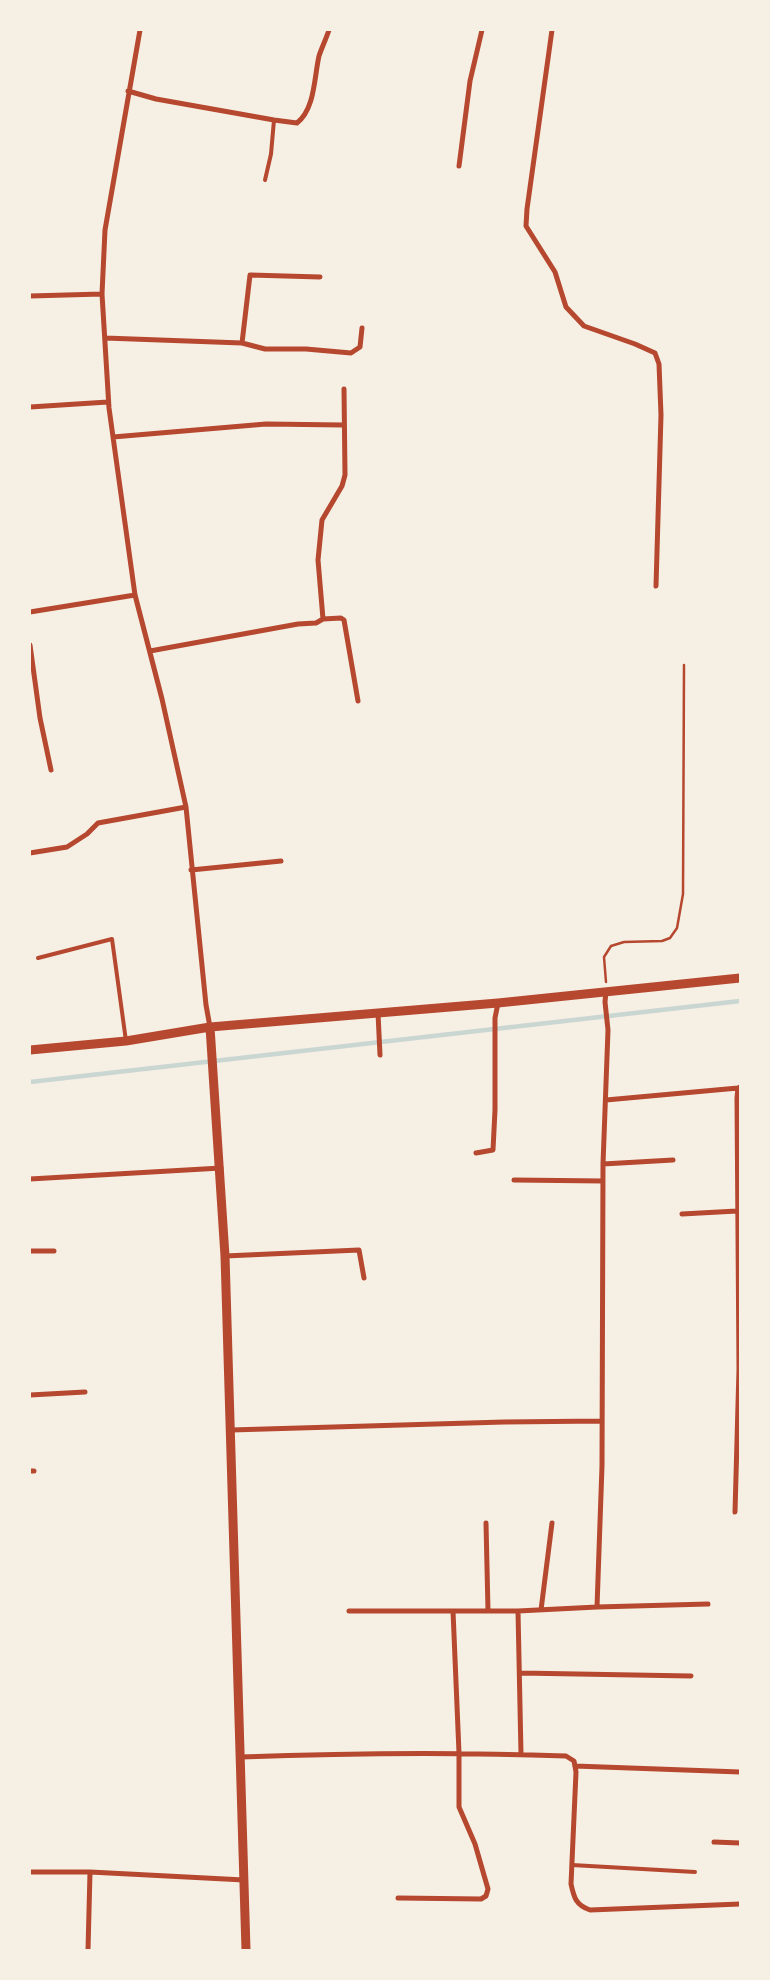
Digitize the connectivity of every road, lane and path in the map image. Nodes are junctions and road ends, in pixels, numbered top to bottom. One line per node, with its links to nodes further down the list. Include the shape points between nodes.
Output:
1 (140, 30): 5 (street)
2 (329, 30): 6 (street, via 304,117 297,123)
3 (482, 30): 7 (street, via 470,81)
4 (552, 30): 20 (street, via 526,226 555,272 566,307 578,320 584,326 636,344 654,354 659,364 662,415)
5 (128, 92): 6 (street); 10 (street, via 104,230)
6 (274, 120): 8 (lane)
7 (458, 166)
8 (265, 180)
9 (320, 277): 14 (street, via 250,275)
10 (102, 294): 11 (street); 13 (street)
11 (30, 296)
12 (362, 328): 14 (street, via 360,347 351,353 265,349)
13 (105, 338): 14 (street); 16 (street)
14 (242, 343)
15 (344, 389): 18 (street)
16 (108, 402): 17 (street); 19 (street)
17 (30, 407)
18 (343, 426): 19 (street, via 266,424); 23 (street, via 345,469 342,486 322,520 318,560)
19 (113, 437): 21 (street)
20 (656, 586)
21 (135, 595): 22 (street); 25 (street)
22 (30, 612)
23 (323, 619): 25 (street, via 316,623); 27 (street, via 344,620)
24 (30, 645): 28 (street)
25 (150, 651): 29 (street)
26 (684, 665): 35 (path, via 683,894 677,928 670,938 662,941 624,942 611,946 604,957)
27 (358, 701)
28 (51, 770)
29 (186, 807): 30 (street, via 98,823 67,848); 32 (street)
30 (30, 853)
31 (281, 861): 32 (street)
32 (191, 870): 38 (street)
33 (38, 958): 39 (lane, via 112,939)
34 (740, 978): 35 (street)
35 (606, 991): 36 (street); 43 (street)
36 (498, 1003): 37 (street); 44 (street, via 493,1150)
37 (378, 1013): 38 (street); 41 (street)
38 (210, 1027): 39 (street); 47 (street)
39 (126, 1041): 40 (street)
40 (30, 1050)
41 (380, 1055)
42 (739, 1087): 43 (street); 51 (street)
43 (606, 1100): 46 (street)
44 (476, 1153)
45 (673, 1160): 46 (street)
46 (603, 1164): 50 (street)
47 (220, 1168): 48 (street); 55 (street)
48 (30, 1179)
49 (514, 1180): 50 (street)
50 (603, 1181): 59 (street)
51 (737, 1211): 52 (street); 61 (street, via 739,1369)
52 (682, 1214)
53 (30, 1251): 54 (street)
54 (54, 1251)
55 (226, 1256): 56 (street, via 359,1250); 60 (street)
56 (364, 1278)
57 (85, 1392): 58 (street)
58 (30, 1395)
59 (602, 1421): 60 (street); 65 (street)
60 (231, 1430): 75 (street)
61 (735, 1512)
62 (486, 1522): 69 (street)
63 (552, 1523): 66 (street)
64 (708, 1604): 65 (street)
65 (597, 1607): 66 (street)
66 (541, 1610): 70 (street)
67 (349, 1611): 68 (street)
68 (453, 1611): 69 (street); 73 (street)
69 (488, 1611): 70 (street)
70 (518, 1611): 71 (street)
71 (520, 1673): 72 (street); 74 (street)
72 (691, 1676)
73 (459, 1753): 74 (street); 75 (street); 85 (street, via 458,1807 487,1880 486,1896 481,1899)
74 (521, 1754): 76 (street, via 566,1756 574,1761)
75 (241, 1757): 84 (street)
76 (575, 1766): 77 (street); 80 (street)
77 (740, 1772)
78 (714, 1842): 79 (street)
79 (740, 1843)
80 (572, 1865): 83 (lane); 86 (street, via 574,1899 579,1906 590,1910)
81 (30, 1872): 82 (street)
82 (90, 1872): 84 (street); 87 (street)
83 (695, 1872)
84 (245, 1880): 88 (street)
85 (398, 1898)
86 (740, 1904)
87 (88, 1950)
88 (246, 1950)

